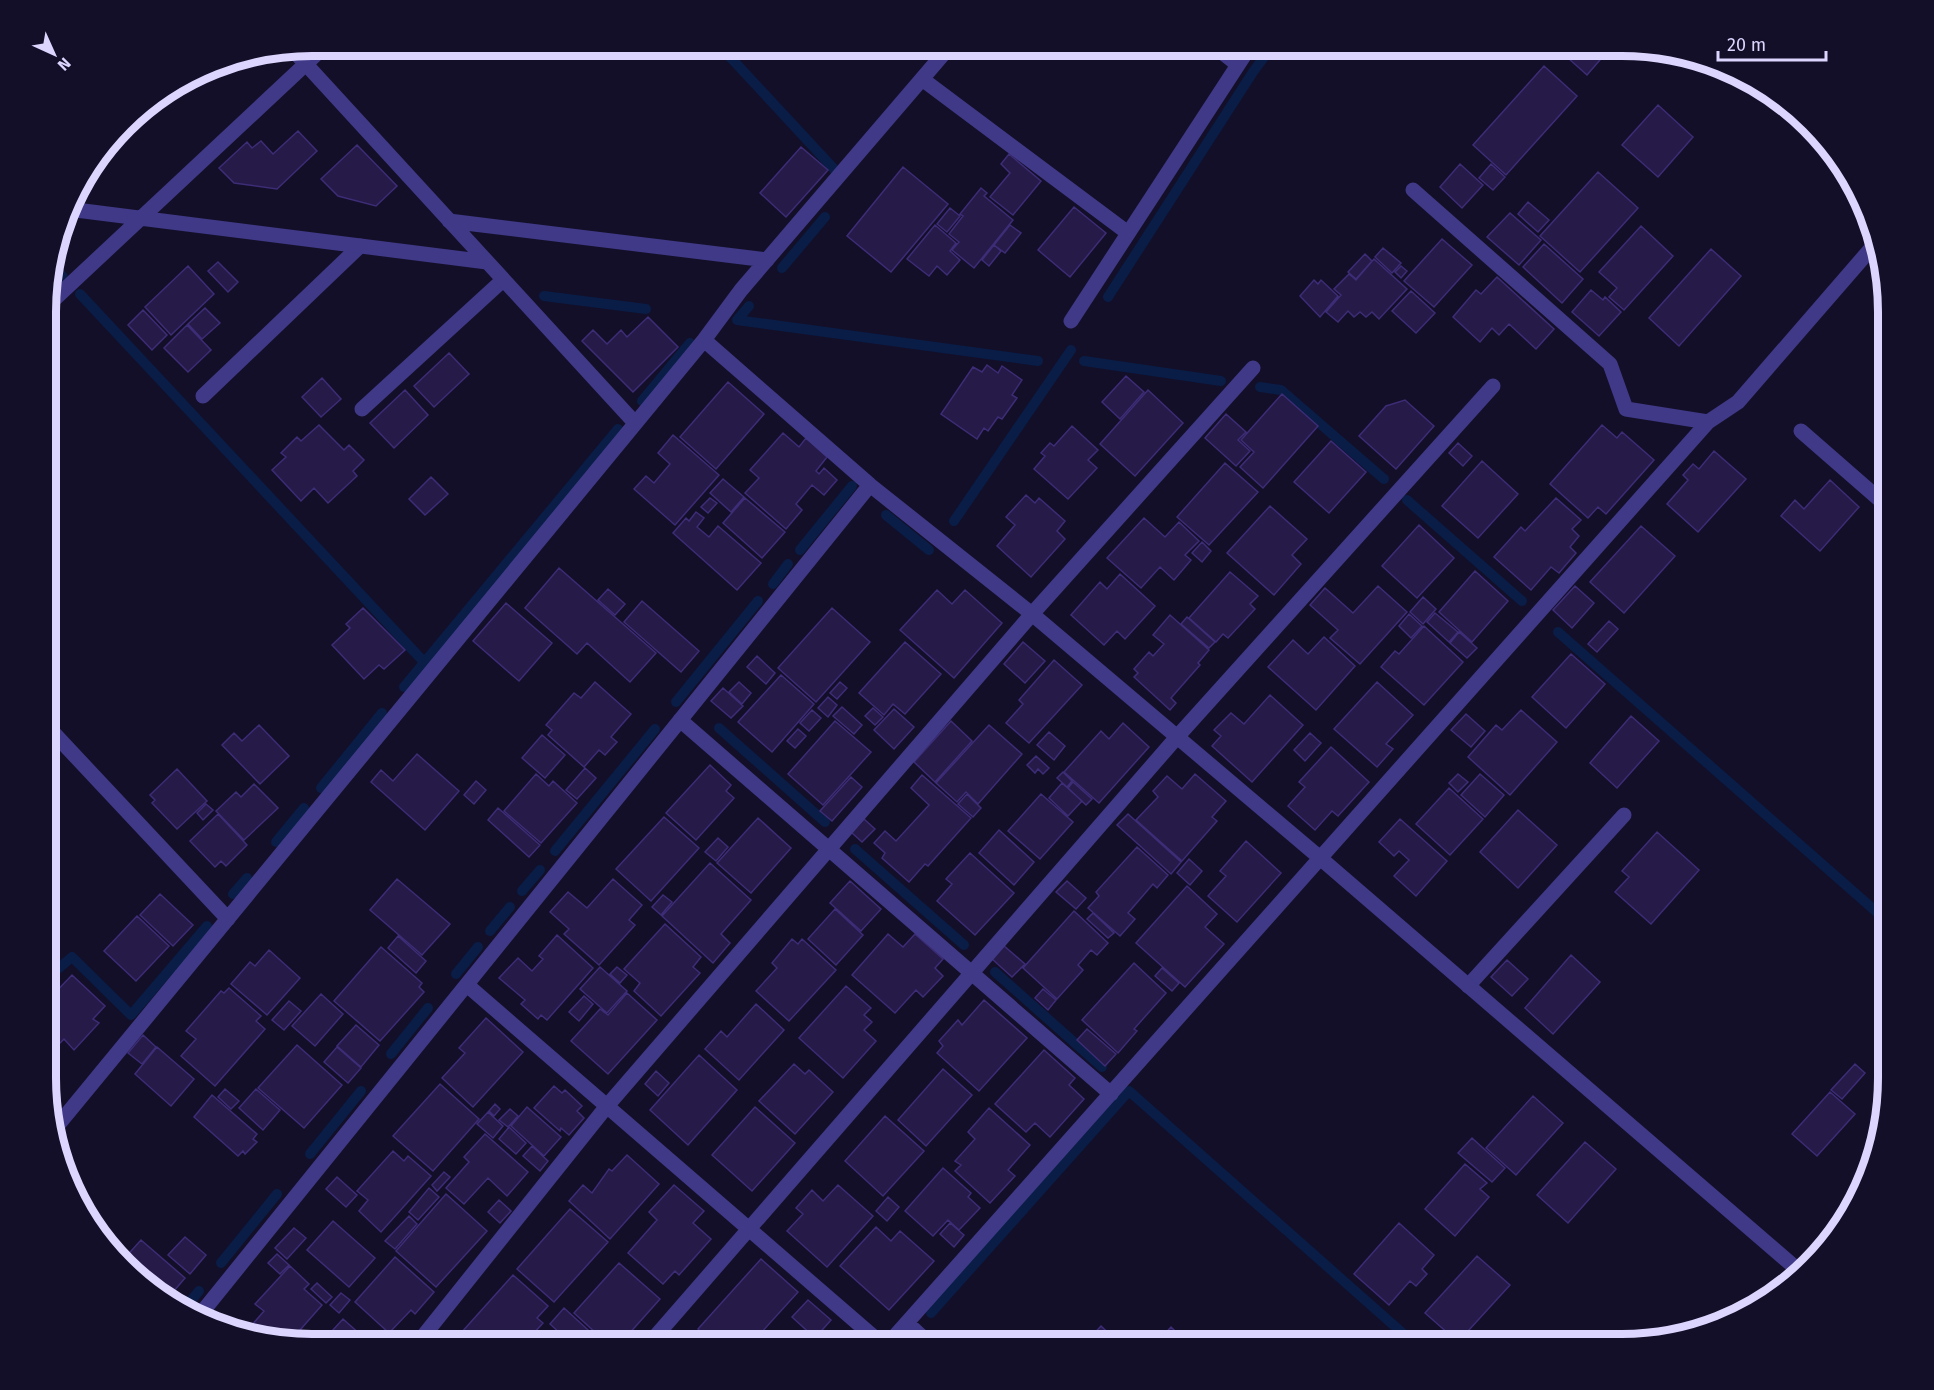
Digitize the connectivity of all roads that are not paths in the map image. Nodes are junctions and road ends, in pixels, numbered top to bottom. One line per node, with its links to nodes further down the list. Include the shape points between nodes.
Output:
1 (299, 56): 6 (street)
2 (314, 56): 6 (street)
3 (942, 56): 8 (street)
4 (1227, 56): 7 (street)
5 (1243, 56): 7 (street)
6 (306, 64): 11 (street); 12 (street)
7 (1237, 64): 13 (street)
8 (922, 79): 13 (street); 16 (street)
9 (1413, 190): 26 (street, via 1610,364 1626,409)
10 (76, 210): 11 (street)
11 (141, 218): 14 (street); 19 (street)
12 (449, 221): 16 (street); 17 (street)
13 (1128, 233): 20 (street)
14 (360, 246): 17 (street); 24 (street)
15 (1871, 249): 26 (street, via 1738,402)
16 (767, 260): 21 (street)
17 (487, 262): 18 (street)
18 (503, 280): 25 (street); 27 (street)
19 (56, 298)
20 (1071, 321)
21 (704, 340): 27 (street); 29 (street)
22 (1253, 368): 31 (street)
23 (1493, 387): 34 (street)
24 (203, 396)
25 (362, 409)
26 (1708, 422): 37 (street)
27 (635, 423): 38 (street)
28 (1801, 431): 30 (street)
29 (870, 485): 31 (street); 32 (street)
30 (1878, 498)
31 (1032, 614): 34 (street); 36 (street)
32 (680, 720): 36 (street); 40 (street)
33 (56, 736): 38 (street)
34 (1177, 737): 37 (street); 39 (street)
35 (1624, 815): 41 (street)
36 (829, 849): 39 (street); 43 (street)
37 (1318, 857): 41 (street); 42 (street)
38 (228, 919): 44 (street)
39 (971, 972): 42 (street); 45 (street)
40 (467, 985): 43 (street); 47 (street)
41 (1468, 986): 46 (street)
42 (1111, 1094): 48 (street)
43 (607, 1106): 45 (street); 49 (street)
44 (59, 1123)
45 (748, 1227): 50 (street); 51 (street)
46 (1795, 1268)
47 (203, 1311)
48 (907, 1323): 52 (street); 53 (street)
49 (425, 1334)
50 (657, 1334)
51 (872, 1334)
52 (896, 1334)
53 (919, 1334)

